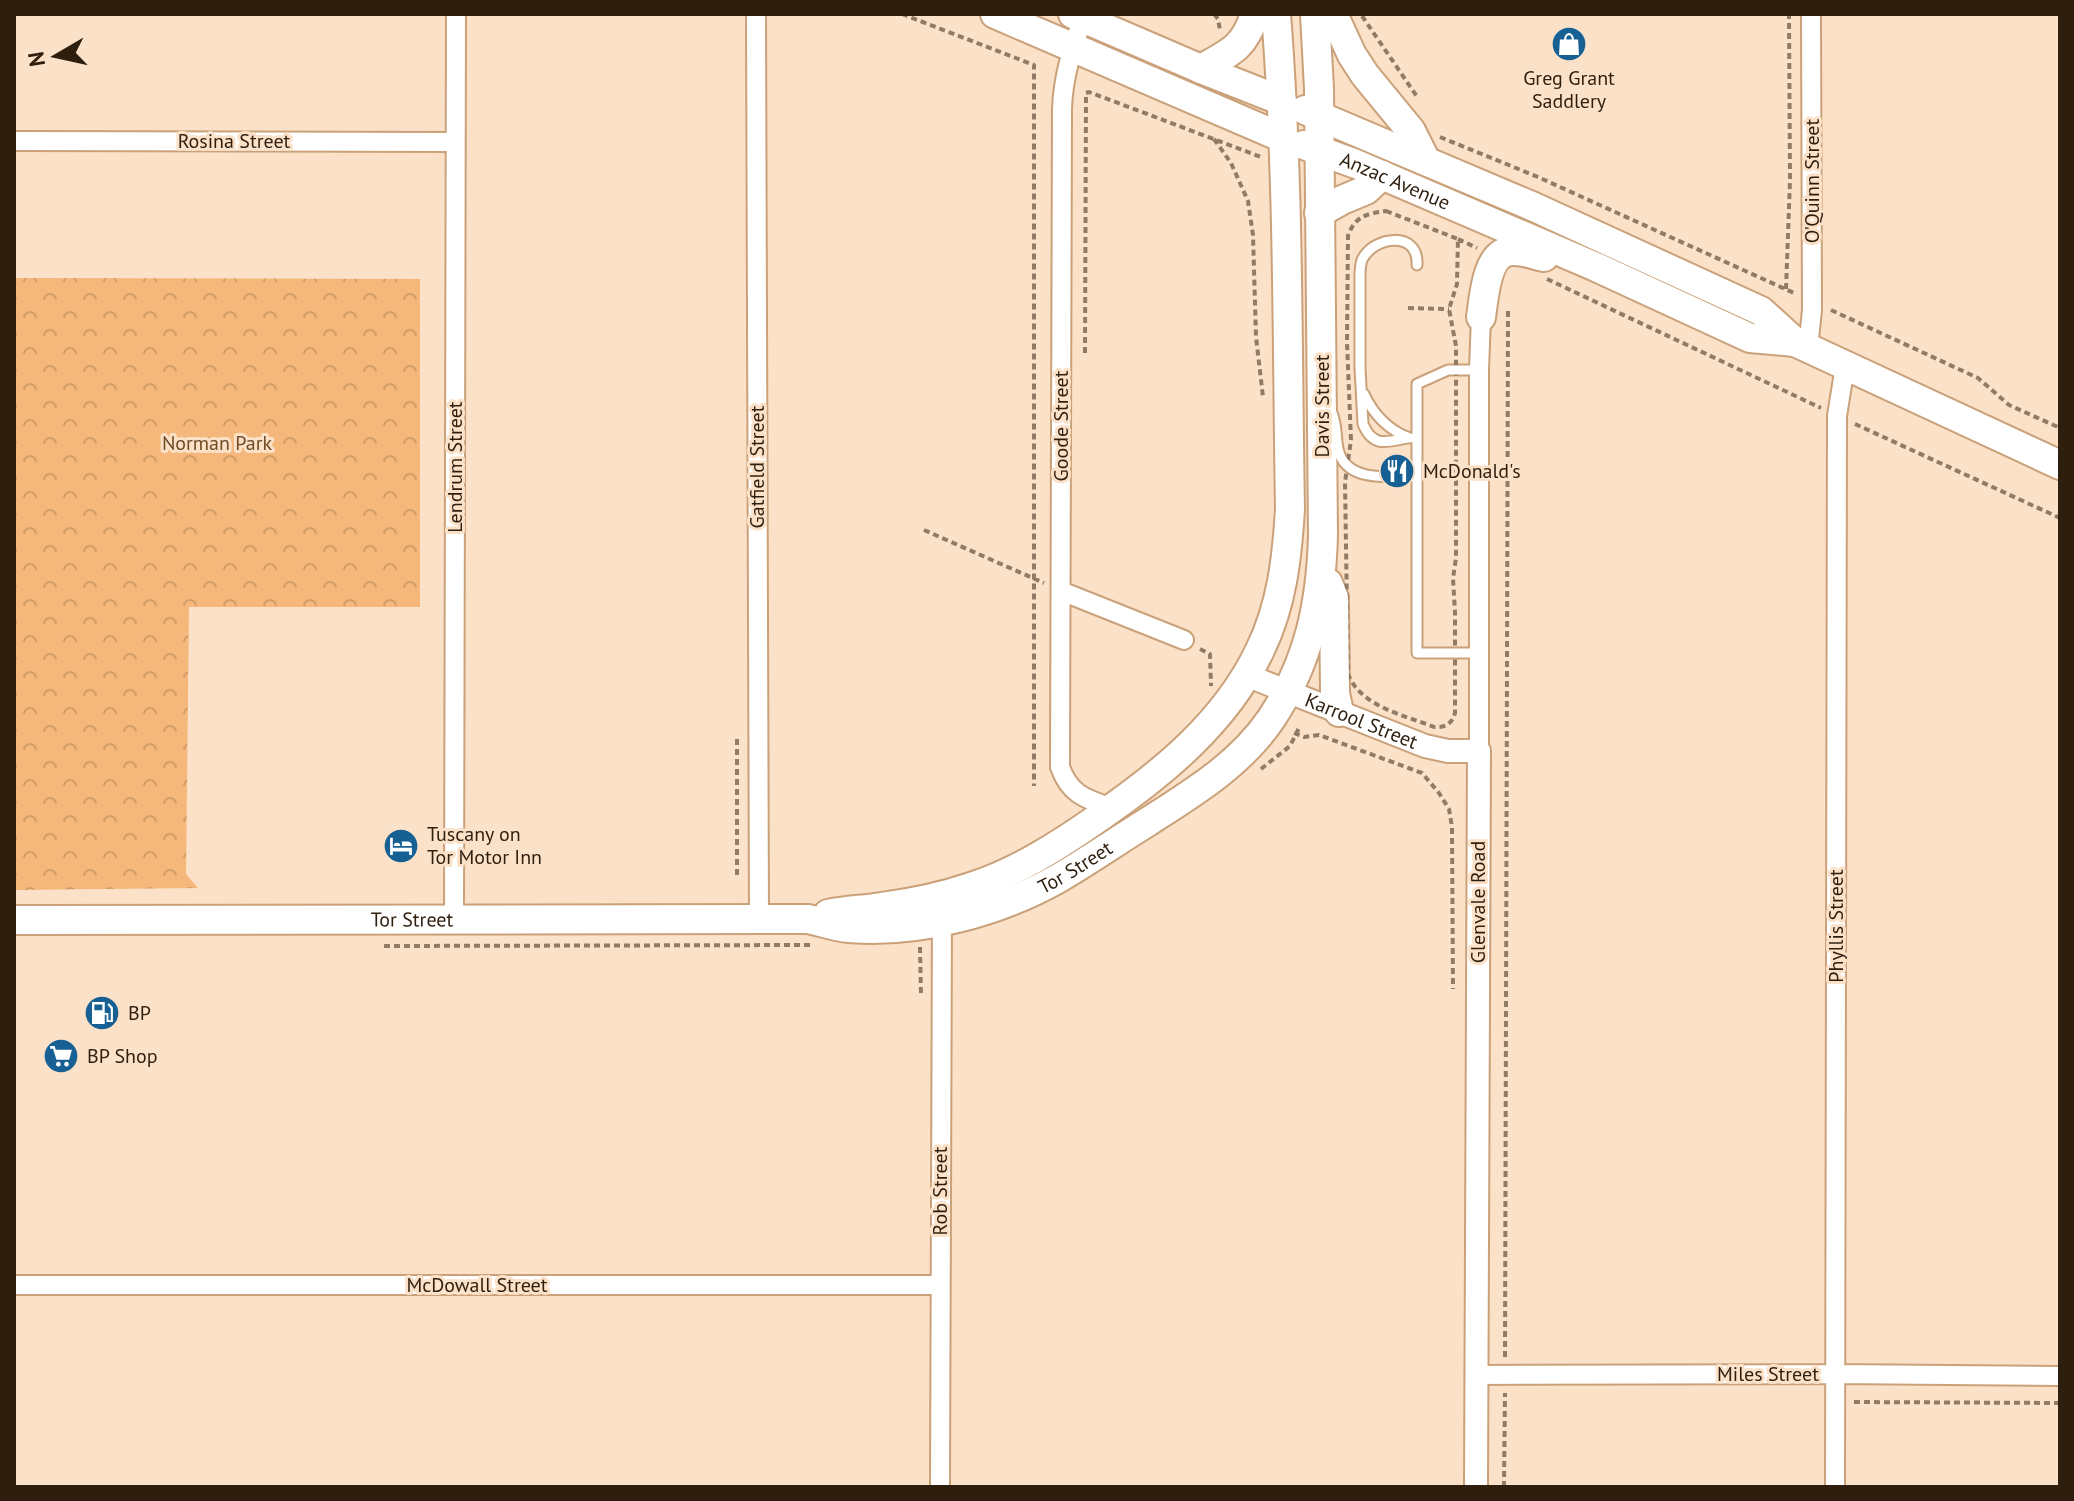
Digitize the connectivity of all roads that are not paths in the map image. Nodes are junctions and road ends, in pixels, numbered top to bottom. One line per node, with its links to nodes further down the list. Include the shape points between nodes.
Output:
1 (456, 14): 16 (street, Lendrum Street)
2 (756, 14): 43 (street, Gatfield Street)
3 (995, 14): 10 (main road, Anzac Avenue)
4 (1255, 14): 11 (main road, via 1240,45)
5 (1276, 14): 12 (main road, Davis Street)
6 (1315, 14): 13 (main road, Davis Street)
7 (1333, 14): 18 (main road, via 1352,55 1411,131)
8 (1811, 14): 24 (street, O'Quinn Street, via 1812,301)
9 (1078, 16): 10 (street, Goode Street); 11 (main road, Anzac Avenue)
10 (1073, 47): 14 (main road, Anzac Avenue); 33 (street, Goode Street, via 1062,109)
11 (1201, 69): 12 (main road, Anzac Avenue)
12 (1282, 101): 13 (main road, Anzac Avenue); 14 (main road, Davis Street)
13 (1319, 116): 17 (main road, Davis Street); 18 (main road, Anzac Avenue)
14 (1283, 138): 17 (main road, Anzac Avenue); 36 (main road, Davis Street, via 1287,561 1272,621)
15 (14, 141): 16 (street, Rosina Street)
16 (455, 142): 42 (street, Lendrum Street)
17 (1319, 150): 19 (main road, Anzac Avenue); 20 (main road, Davis Street)
18 (1426, 161): 24 (main road, Anzac Avenue, via 1761,311)
19 (1382, 175): 20 (main road, via 1366,190); 22 (main road, Anzac Avenue)
20 (1319, 213): 27 (main road, Davis Street)
21 (1417, 265): 28 (lane, via 1413,247 1401,240 1384,241 1362,261)
22 (1596, 267): 23 (main road, via 1509,250 1497,256 1489,271); 24 (main road, Anzac Avenue, via 1750,338)
23 (1481, 317): 26 (street, Glenvale Road)
24 (1802, 345): 25 (main road, Anzac Avenue)
25 (1845, 366): 30 (main road, Anzac Avenue); 47 (street, Phyllis Street, via 1837,416)
26 (1479, 370): 29 (lane, via 1448,370 1417,384); 35 (street, Glenvale Road)
27 (1322, 389): 31 (lane, via 1347,465 1369,477); 32 (main road, Davis Street)
28 (1362, 390): 29 (lane, via 1388,426); 29 (lane, via 1363,424 1372,437 1384,443)
29 (1412, 438): 31 (lane)
30 (2060, 465)
31 (1417, 476): 35 (lane, via 1417,653)
32 (1322, 568): 37 (main road, Davis Street, via 1310,638); 38 (main road, via 1334,598)
33 (1061, 591): 34 (street); 40 (street, Goode Street, via 1060,767 1079,795)
34 (1184, 640)
35 (1479, 653): 39 (street, Glenvale Road)
36 (1246, 675): 37 (street, Karrool Street); 40 (main road, Tor Street, via 1201,733)
37 (1287, 691): 38 (street, Karrool Street); 41 (main road, Tor Street, via 1243,752 1202,787 1059,878 1008,902)
38 (1339, 712): 39 (street, Karrool Street, via 1425,746)
39 (1479, 751): 48 (street, Glenvale Road)
40 (1112, 808): 41 (main road, Tor Street, via 1037,858)
41 (942, 908): 43 (main road, Tor Street, via 907,904 846,910 811,932); 46 (street, Rob Street)
42 (454, 919): 43 (main road, Tor Street); 44 (main road, Tor Street)
43 (759, 919)
44 (14, 920)
45 (14, 1285): 46 (street, McDowall Street)
46 (940, 1285): 50 (street, Rob Street)
47 (1835, 1374): 48 (street, Miles Street); 49 (street, Miles Street); 52 (street, Phyllis Street)
48 (1477, 1375): 51 (street, Glenvale Road)
49 (2060, 1376)
50 (940, 1487)
51 (1476, 1487)
52 (1835, 1487)

